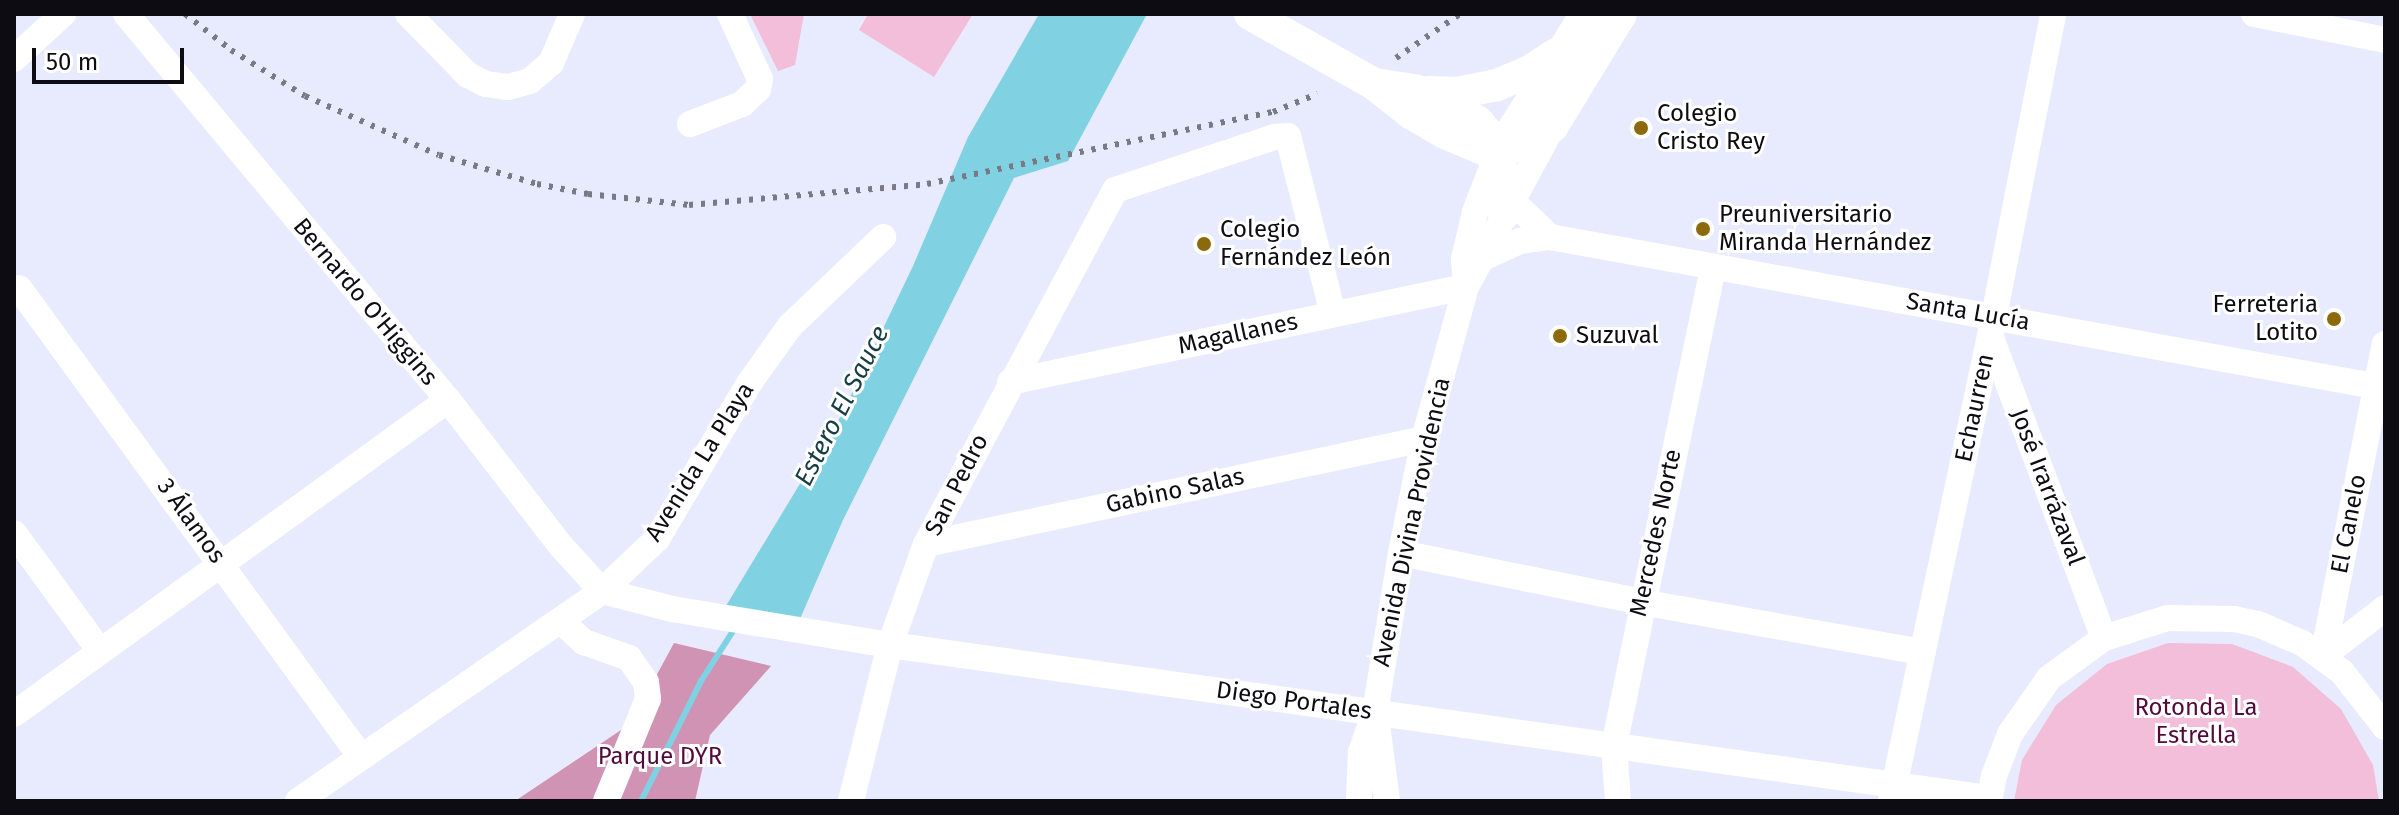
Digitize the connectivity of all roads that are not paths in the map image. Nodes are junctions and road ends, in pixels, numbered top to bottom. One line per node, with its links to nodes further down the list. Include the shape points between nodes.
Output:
1 (63, 14): 13 (street)
2 (126, 14): 31 (street, Bernardo O'Higgins)
3 (408, 14): 4 (street, via 468,75 486,84 518,87 551,63)
4 (572, 14)
5 (730, 14): 16 (street, via 760,79 758,89 742,104)
6 (1250, 14): 14 (main road)
7 (1586, 14): 12 (main road, Avenida Divina Providencia)
8 (1621, 14): 17 (main road, Avenida Divina Providencia)
9 (2053, 14): 27 (street, Echaurren)
10 (2254, 14): 11 (street)
11 (2385, 40)
12 (1562, 48): 15 (main road, via 1532,70 1497,85 1457,93); 18 (main road, Avenida Divina Providencia)
13 (14, 59)
14 (1374, 84): 15 (main road); 18 (main road, via 1412,114)
15 (1417, 91): 18 (main road, via 1478,122)
16 (690, 124)
17 (1552, 127): 18 (main road); 19 (street, Avenida Divina Providencia)
18 (1497, 155): 19 (main road); 24 (street, Avenida Divina Providencia, via 1475,212 1464,259)
19 (1507, 207): 21 (street); 22 (street, Avenida Divina Providencia)
20 (883, 237): 37 (street, Avenida La Playa, via 790,326 750,382 657,539)
21 (1550, 237): 22 (street, Santa Lucía, via 1520,241); 23 (street, Santa Lucía)
22 (1483, 258): 24 (street, Avenida Divina Providencia)
23 (1713, 267): 27 (street, Santa Lucía); 38 (street, Mercedes Norte)
24 (1466, 287): 26 (street, Magallanes); 32 (street, Avenida Divina Providencia)
25 (19, 288): 36 (street, 3 Álamos)
26 (1333, 314): 29 (street, Magallanes); 29 (street, San Pedro, via 1288,136 1274,137 1115,190)
27 (1992, 326): 30 (street, Santa Lucía); 41 (street, José Irarrázaval); 44 (street, Echaurren)
28 (2385, 344): 30 (street, El Canelo)
29 (1010, 382): 34 (street, San Pedro)
30 (2381, 387): 45 (street, El Canelo)
31 (448, 400): 36 (street); 37 (street, Bernardo O'Higgins)
32 (1424, 439): 34 (street, Gabino Salas); 35 (street, Avenida Divina Providencia)
33 (14, 533): 43 (street)
34 (926, 544): 42 (street, San Pedro)
35 (1401, 553): 38 (street); 46 (street, Avenida Divina Providencia)
36 (223, 563): 43 (street); 50 (street, 3 Álamos)
37 (602, 591): 40 (street, Avenida La Playa); 42 (street, Diego Portales, via 672,609)
38 (1641, 602): 44 (street); 49 (street, Mercedes Norte)
39 (2385, 608): 45 (street)
40 (560, 620): 50 (street, Avenida La Playa); 54 (street, via 584,642 629,658 646,682 648,699)
41 (2104, 638): 45 (street, via 2146,623 2212,616 2281,632); 52 (street, via 2066,663 2034,695 2000,754)
42 (890, 645): 46 (street, Diego Portales); 55 (street, San Pedro)
43 (100, 651): 47 (street)
44 (1923, 652): 51 (street, Echaurren)
45 (2323, 656): 48 (street, via 2359,689)
46 (1375, 712): 49 (street, Diego Portales); 56 (street, Avenida Divina Providencia, via 1361,752); 57 (street, Avenida Divina Providencia)
47 (14, 714)
48 (2385, 727)
49 (1614, 746): 51 (street, Diego Portales); 58 (street, Mercedes Norte)
50 (361, 757): 53 (street, Avenida La Playa)
51 (1892, 793): 52 (street, Diego Portales)
52 (1989, 800)
53 (298, 801)
54 (606, 801)
55 (851, 801)
56 (1359, 801)
57 (1387, 801)
58 (1618, 801)

